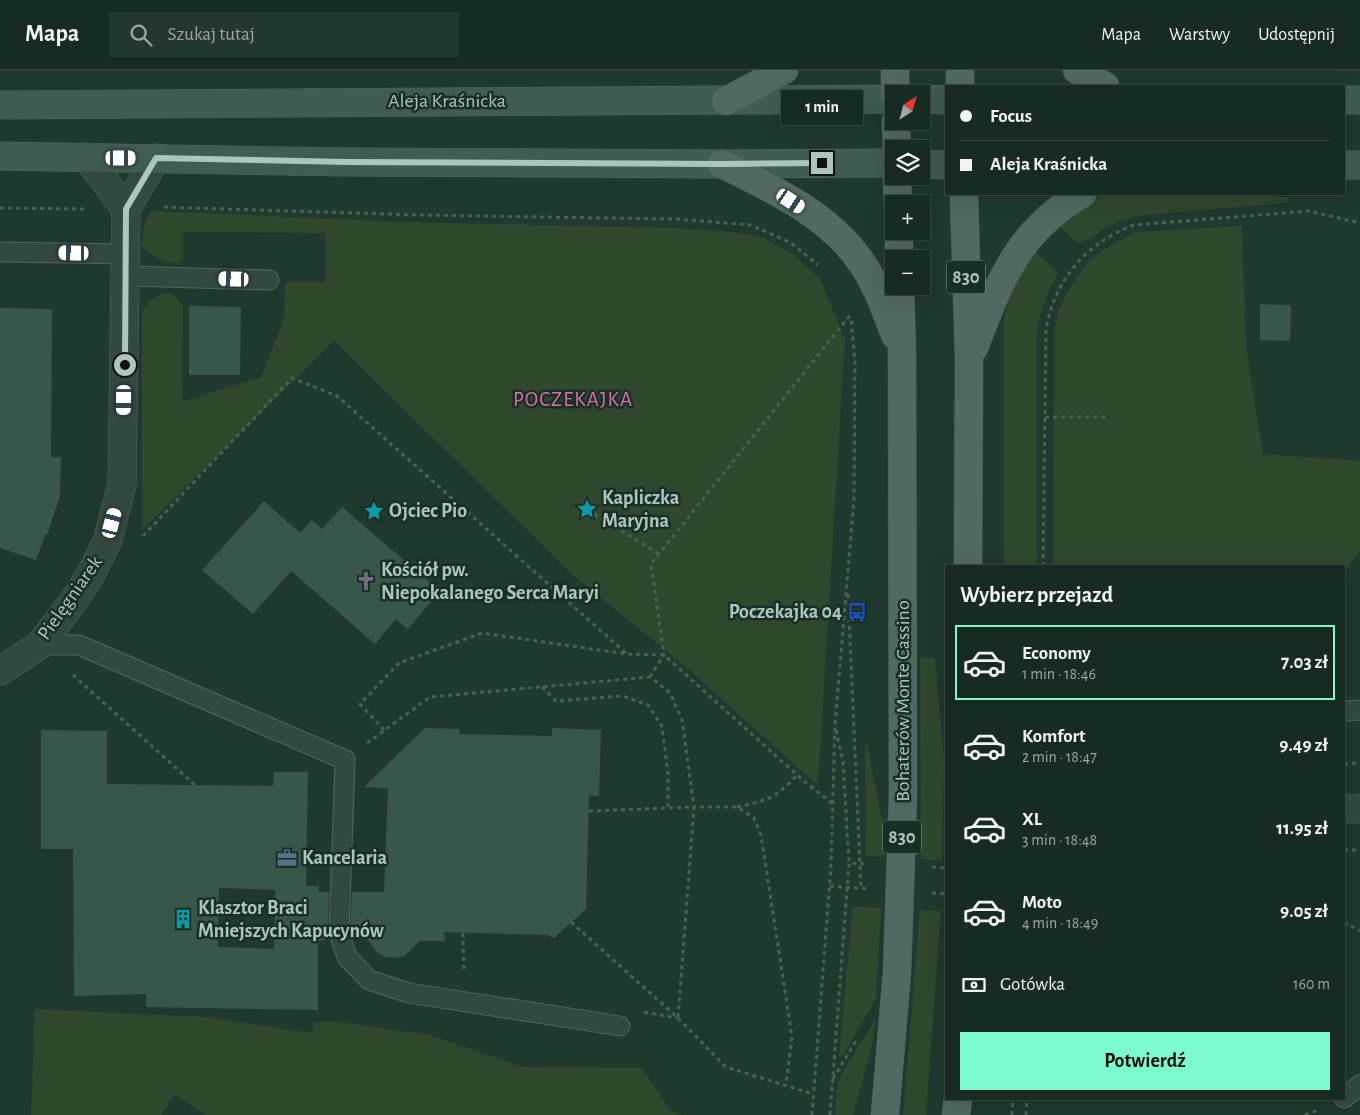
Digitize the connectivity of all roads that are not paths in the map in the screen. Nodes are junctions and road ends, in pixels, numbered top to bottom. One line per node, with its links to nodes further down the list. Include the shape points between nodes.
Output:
1 (784, 70): 10 (main road)
2 (895, 70): 5 (main road)
3 (960, 70): 6 (main road)
4 (1077, 70): 7 (main road)
5 (895, 85)
6 (960, 85)
7 (1103, 85)
8 (885, 99): 10 (main road, Aleja Kraśnicka)
9 (930, 99): 11 (main road)
10 (726, 100): 14 (main road, Aleja Kraśnicka)
11 (945, 100)
12 (1345, 100): 13 (main road)
13 (1360, 100)
14 (0, 105)
15 (0, 156): 16 (main road)
16 (86, 157): 17 (main road); 26 (street)
17 (156, 158): 19 (main road); 26 (street)
18 (885, 163): 19 (main road)
19 (722, 164): 31 (main road, via 775,190 828,225 842,239 860,260 876,287)
20 (930, 164): 21 (main road)
21 (945, 165)
22 (1345, 165): 23 (main road)
23 (1360, 165)
24 (964, 195): 32 (main road, 830)
25 (1080, 195): 32 (main road, via 1049,216 1016,254 994,295)
26 (126, 209): 28 (street, Pielęgniarek)
27 (0, 252): 28 (lane)
28 (126, 265): 29 (lane); 34 (street, Pielęgniarek, via 122,485 107,542 93,570)
29 (269, 280)
30 (900, 295): 31 (main road, Bohaterów Monte Cassino / 830)
31 (902, 352): 42 (main road, Bohaterów Monte Cassino / 830, via 904,796 897,972)
32 (969, 359): 33 (main road, 830)
33 (968, 565)
34 (40, 644): 35 (street, Pielęgniarek); 38 (lane, via 79,645 345,760 339,933 347,957 369,980 409,993)
35 (0, 671)
36 (1360, 809): 37 (street)
37 (1345, 810)
38 (620, 1026)
39 (1360, 1086): 40 (lane)
40 (1345, 1097)
41 (958, 1100): 43 (main road)
42 (885, 1115)
43 (956, 1115)

